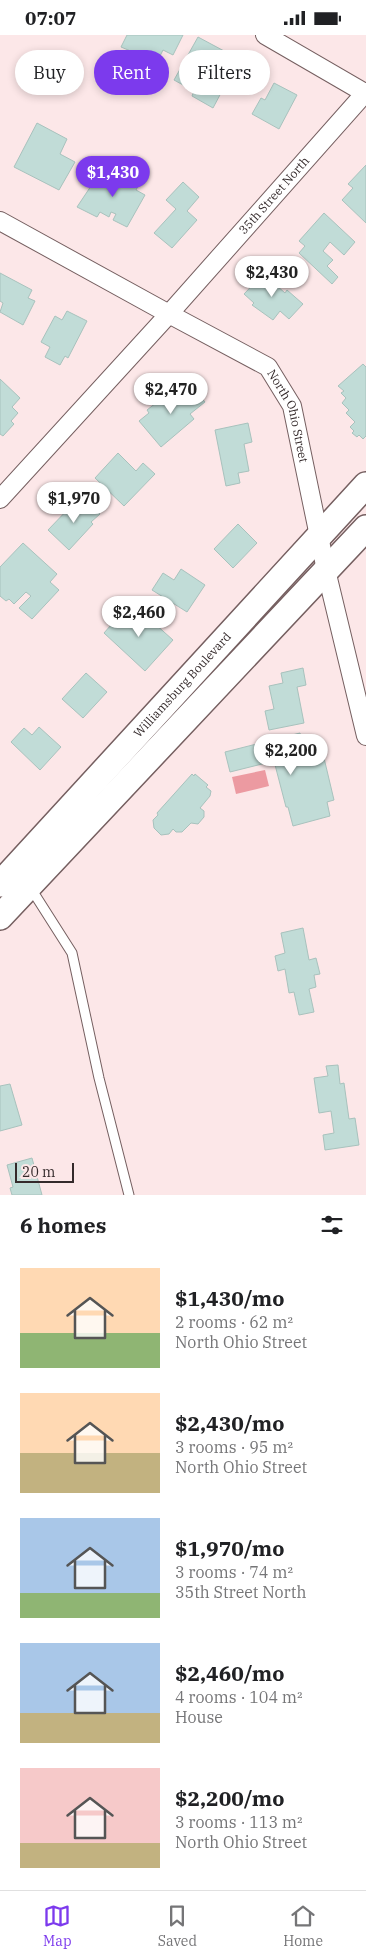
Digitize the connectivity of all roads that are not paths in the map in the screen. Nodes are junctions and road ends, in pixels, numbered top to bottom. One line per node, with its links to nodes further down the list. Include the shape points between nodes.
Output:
1 (265, 35): 2 (street)
2 (366, 92): 4 (street, 35th Street North)
3 (0, 221): 4 (street, North Ohio Street)
4 (169, 314): 6 (street, 35th Street North); 8 (street, North Ohio Street, via 268,367 292,406)
5 (366, 485): 8 (main road, Williamsburg Boulevard)
6 (0, 499)
7 (366, 528): 9 (main road, Williamsburg Boulevard)
8 (320, 537): 9 (street, North Ohio Street); 11 (main road, Williamsburg Boulevard)
9 (326, 570): 10 (street, North Ohio Street); 11 (main road, Williamsburg Boulevard)
10 (366, 736)
11 (17, 880): 12 (main road, Williamsburg Boulevard); 13 (lane, via 72,953)
12 (2, 910)
13 (129, 1195)

